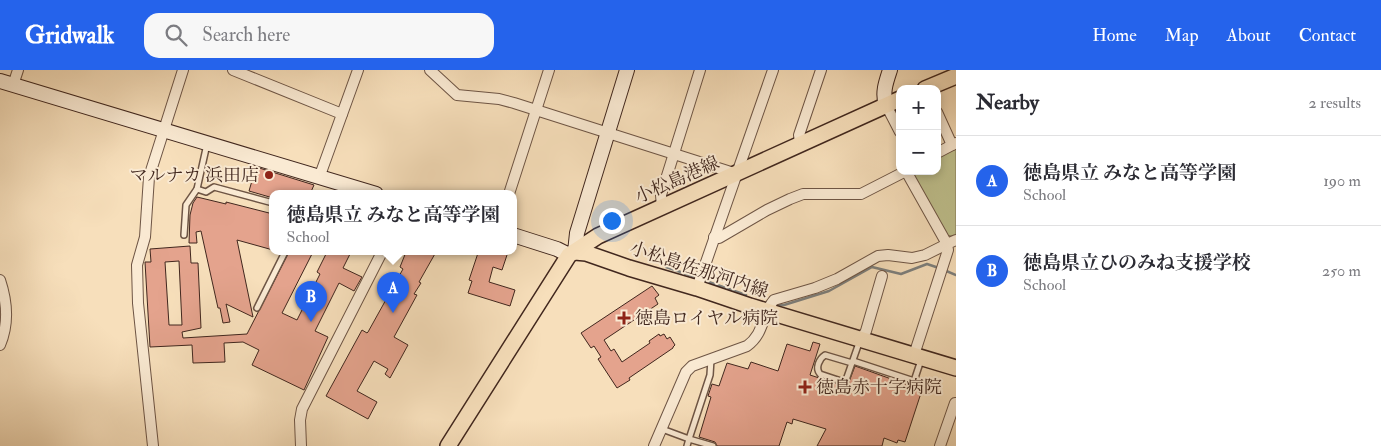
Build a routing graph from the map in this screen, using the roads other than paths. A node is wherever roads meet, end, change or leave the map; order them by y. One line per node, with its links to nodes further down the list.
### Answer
1 (18, 70): 13 (street)
2 (183, 70): 19 (street)
3 (234, 70): 17 (street)
4 (358, 70): 17 (street)
5 (430, 70): 16 (street)
6 (549, 70): 16 (street)
7 (627, 70): 21 (street)
8 (700, 70): 26 (street)
9 (773, 70): 27 (street)
10 (821, 70): 22 (street)
11 (890, 70): 15 (street)
12 (956, 76): 14 (main road)
13 (7, 83): 19 (street)
14 (935, 85)
15 (893, 102): 20 (street); 22 (main road, 小松島港線)
16 (537, 110): 21 (street); 33 (street)
17 (342, 114): 30 (street)
18 (941, 120): 24 (street)
19 (165, 130): 23 (street); 58 (street)
20 (900, 130)
21 (608, 132): 26 (street); 40 (street)
22 (800, 143): 27 (main road, 小松島港線)
23 (207, 144): 30 (street); 31 (lane)
24 (954, 144): 25 (street)
25 (941, 151)
26 (675, 153): 27 (street); 35 (street)
27 (737, 174): 35 (main road, 小松島港線); 38 (street)
28 (898, 175): 38 (street)
29 (909, 175): 39 (street)
30 (319, 178): 32 (street)
31 (197, 189): 34 (lane); 36 (lane)
32 (362, 190)
33 (510, 190)
34 (269, 202)
35 (662, 207): 40 (main road, 小松島港線)
36 (184, 235)
37 (517, 236): 40 (street)
38 (714, 237): 45 (street)
39 (951, 242): 47 (street); 50 (street)
40 (572, 253): 45 (main road, 小松島佐那河内線); 60 (main road, 小松島港線)
41 (284, 255): 46 (lane)
42 (380, 255): 59 (street)
43 (882, 276): 48 (street)
44 (0, 280): 49 (street)
45 (699, 282): 47 (main road, 小松島佐那河内線)
46 (257, 308)
47 (768, 312): 48 (main road, 小松島佐那河内線); 51 (street)
48 (860, 340): 50 (main road, 小松島佐那河内線); 52 (lane)
49 (0, 345)
50 (918, 356): 52 (lane); 53 (main road, 小松島佐那河内線)
51 (711, 359): 56 (street); 57 (lane)
52 (852, 362): 52 (lane)
53 (956, 368)
54 (955, 403): 55 (street)
55 (953, 418): 64 (street)
56 (661, 429): 57 (lane); 61 (street)
57 (689, 438): 62 (lane); 63 (lane)
58 (153, 446)
59 (301, 446)
60 (448, 446)
61 (654, 446)
62 (687, 446)
63 (714, 446)
64 (940, 446)

